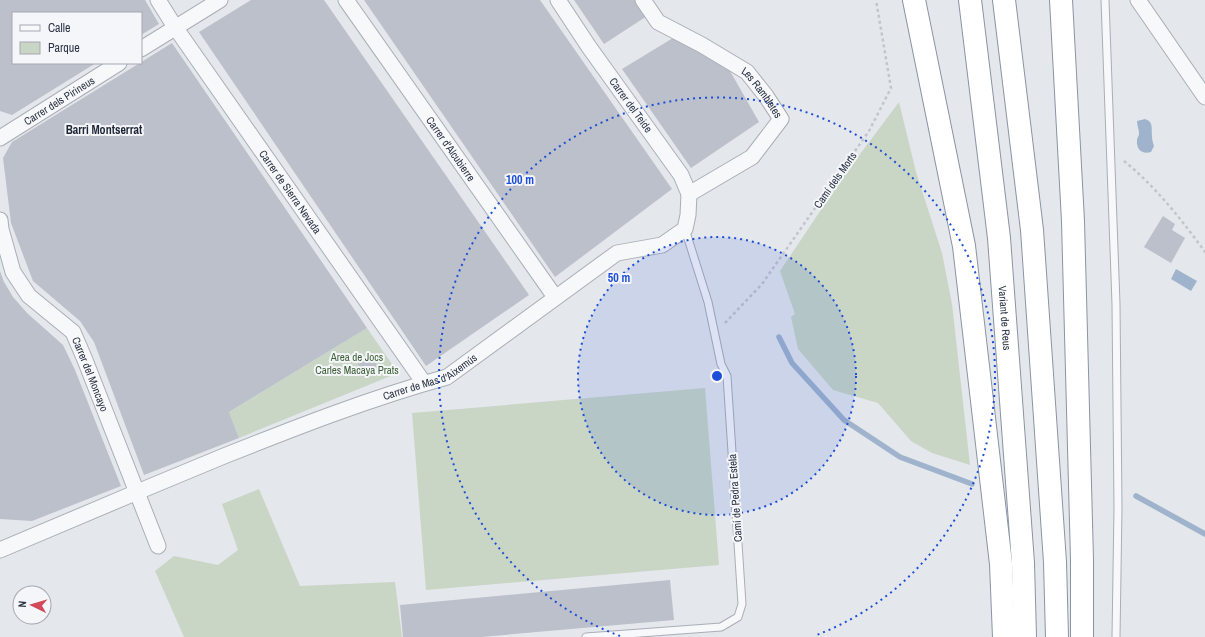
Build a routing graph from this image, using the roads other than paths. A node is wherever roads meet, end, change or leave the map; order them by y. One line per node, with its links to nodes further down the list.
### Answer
1 (158, 0): 12 (street, Carrer de Sierra Nevada)
2 (220, 0): 12 (street)
3 (346, 0): 20 (street, Carrer d'Alcubierre)
4 (558, 0): 17 (street, Carrer del Teide)
5 (643, 0): 17 (street, Les Rambletes)
6 (914, 0): 26 (highway)
7 (970, 0): 27 (highway, Variant de Reus)
8 (1004, 0): 28 (highway)
9 (1061, 0): 29 (highway)
10 (1105, 0): 30 (lane)
11 (1138, 0): 15 (street)
12 (175, 27): 13 (street); 21 (street, Carrer de Sierra Nevada)
13 (142, 48)
14 (117, 64): 16 (street, Carrer dels Pirineus)
15 (1205, 97)
16 (0, 138)
17 (689, 194): 19 (street, Carrer del Teide)
18 (0, 220): 22 (street, Carrer del Moncayo)
19 (687, 222): 20 (street, Carrer de Mas d'Aixemús); 25 (lane, Camí de Pedra Estela)
20 (555, 297): 21 (street, Carrer de Mas d'Aixemús)
21 (424, 383): 22 (street, Carrer de Mas d'Aixemús)
22 (137, 492): 23 (street, Carrer del Moncayo); 24 (street, Carrer de Mas d'Aixemús)
23 (158, 546)
24 (0, 550)
25 (586, 637)
26 (1004, 637)
27 (1025, 637)
28 (1057, 637)
29 (1082, 637)
30 (1116, 637)

